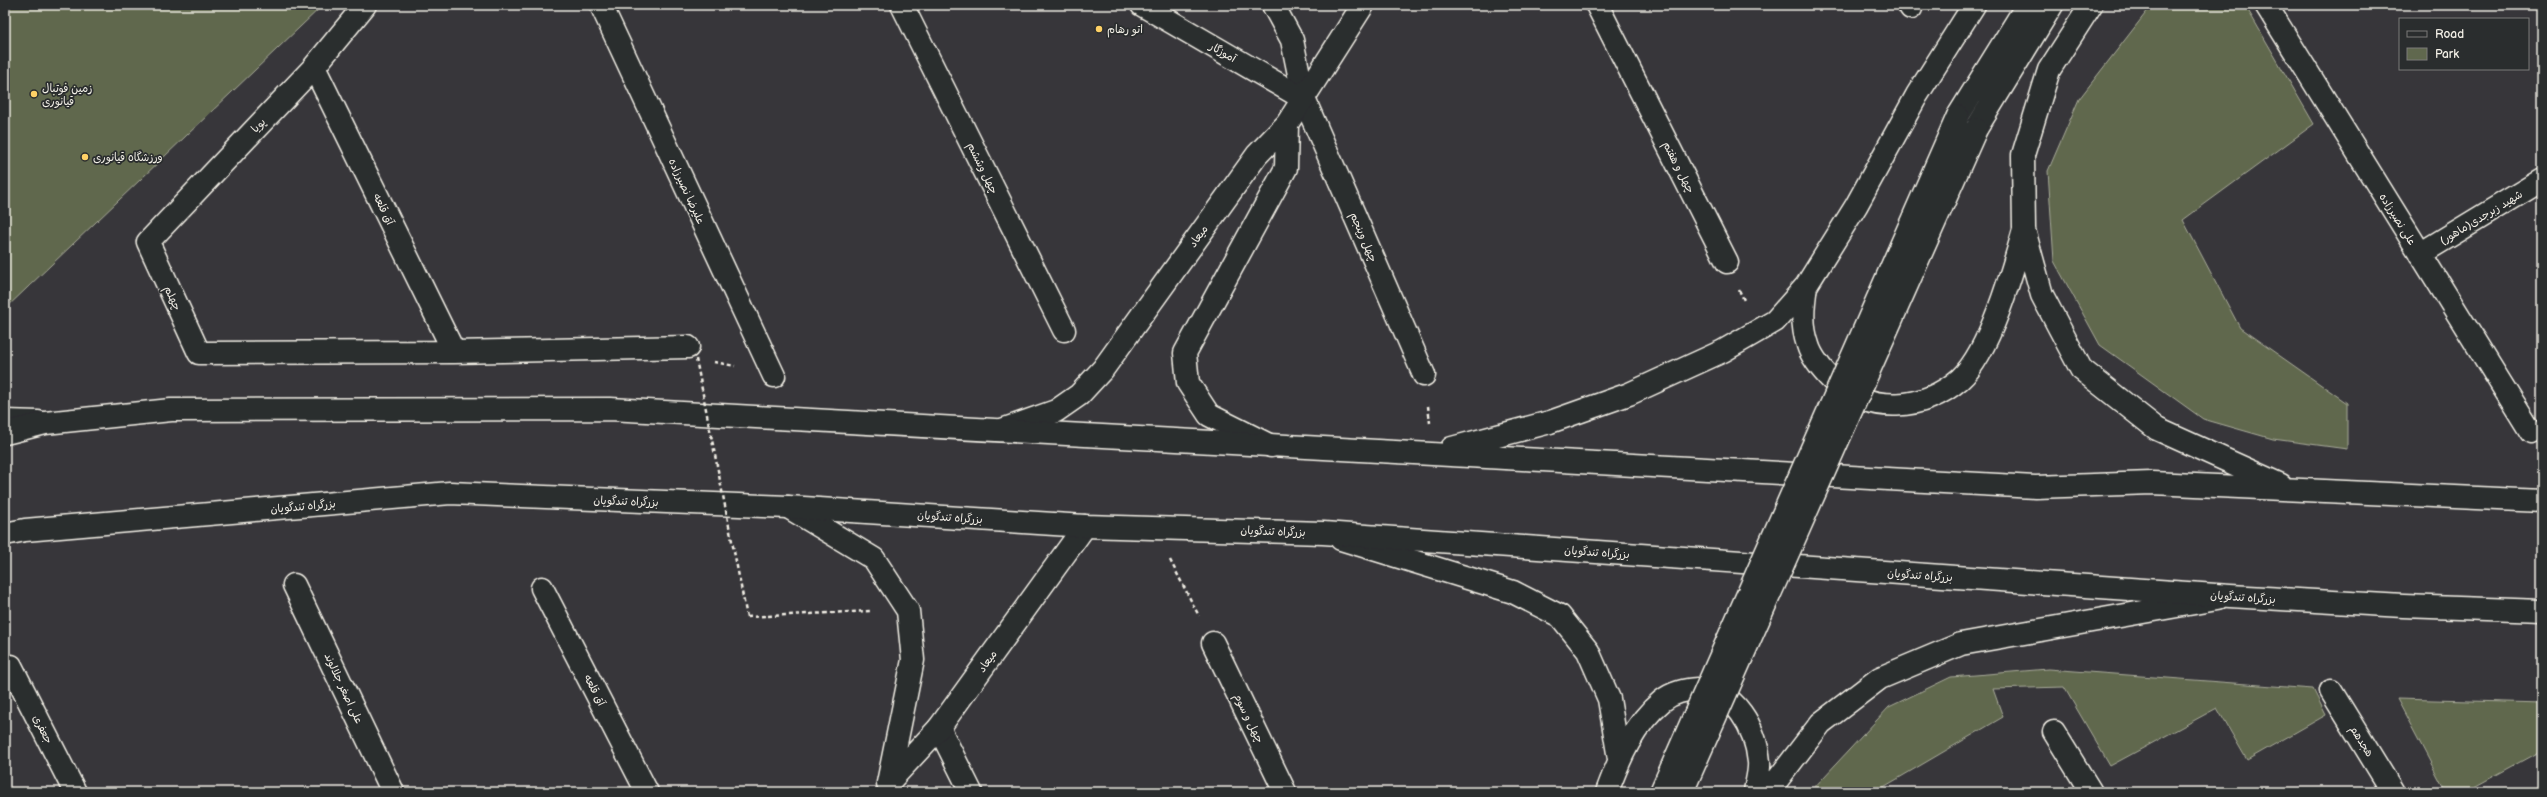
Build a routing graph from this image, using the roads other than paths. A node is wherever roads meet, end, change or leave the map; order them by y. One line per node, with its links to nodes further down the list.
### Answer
1 (365, 5): 13 (main road, پویا)
2 (601, 5): 26 (main road, علیرضا نصیرزاده)
3 (902, 5): 22 (main road, چهل وششم)
4 (1142, 5): 14 (main road, آموزگار)
5 (1274, 5): 14 (main road, چهل وپنجم)
6 (1363, 5): 14 (main road, میعاد)
7 (1597, 5): 20 (main road, چهل و هفتم)
8 (1974, 5): 21 (main road)
9 (2027, 5): 57 (main road, bridge)
10 (2052, 5): 58 (main road, bridge)
11 (2091, 5): 17 (main road)
12 (2266, 5): 19 (main road, علی نصیرزاده)
13 (314, 66): 18 (main road, پویا); 23 (main road, آق قلعه)
14 (1304, 99): 15 (main road, میعاد); 25 (main road, چهل وپنجم)
15 (1287, 124): 29 (main road, میعاد); 32 (main road)
16 (2542, 180): 19 (main road, شهید زبرجدی(ماهور))
17 (2024, 230): 21 (main road); 34 (main road)
18 (148, 242): 23 (main road, چهلم)
19 (2420, 254): 30 (main road, علی نصیرزاده)
20 (1727, 262)
21 (1806, 286): 33 (main road)
22 (1064, 330)
23 (454, 352): 24 (main road)
24 (695, 355)
25 (1424, 375)
26 (774, 376)
27 (5, 421): 28 (main road)
28 (45, 422): 29 (main road); 31 (main road)
29 (1002, 430): 32 (main road)
30 (2531, 432)
31 (5, 433)
32 (1272, 446): 33 (main road)
33 (1434, 453): 34 (main road)
34 (2291, 489): 35 (main road)
35 (2542, 501)
36 (788, 507): 37 (main road, بزرگراه تندگویان); 39 (main road, بزرگراه تندگویان); 50 (main road)
37 (1085, 526): 38 (main road, بزرگراه تندگویان); 47 (main road, میعاد)
38 (1323, 533): 42 (main road, بزرگراه تندگویان); 49 (main road)
39 (5, 534)
40 (294, 585): 52 (main road, علی اصغر جلالوند)
41 (542, 588): 53 (main road, آق قلعه)
42 (2230, 596): 43 (main road, بزرگراه تندگویان); 60 (main road)
43 (2542, 611)
44 (1213, 644): 55 (main road, چهل و سوم)
45 (11, 666): 51 (main road, جعفری)
46 (2331, 691): 62 (main road, هجدهم)
47 (939, 728): 50 (main road, میعاد); 54 (main road)
48 (2054, 732): 61 (main road)
49 (1620, 759): 56 (main road); 59 (main road)
50 (885, 787)
51 (75, 792)
52 (393, 792)
53 (647, 792)
54 (971, 792)
55 (1285, 792)
56 (1607, 792)
57 (1661, 792)
58 (1682, 792)
59 (1755, 792)
60 (1768, 792)
61 (2091, 792)
62 (2393, 792)

